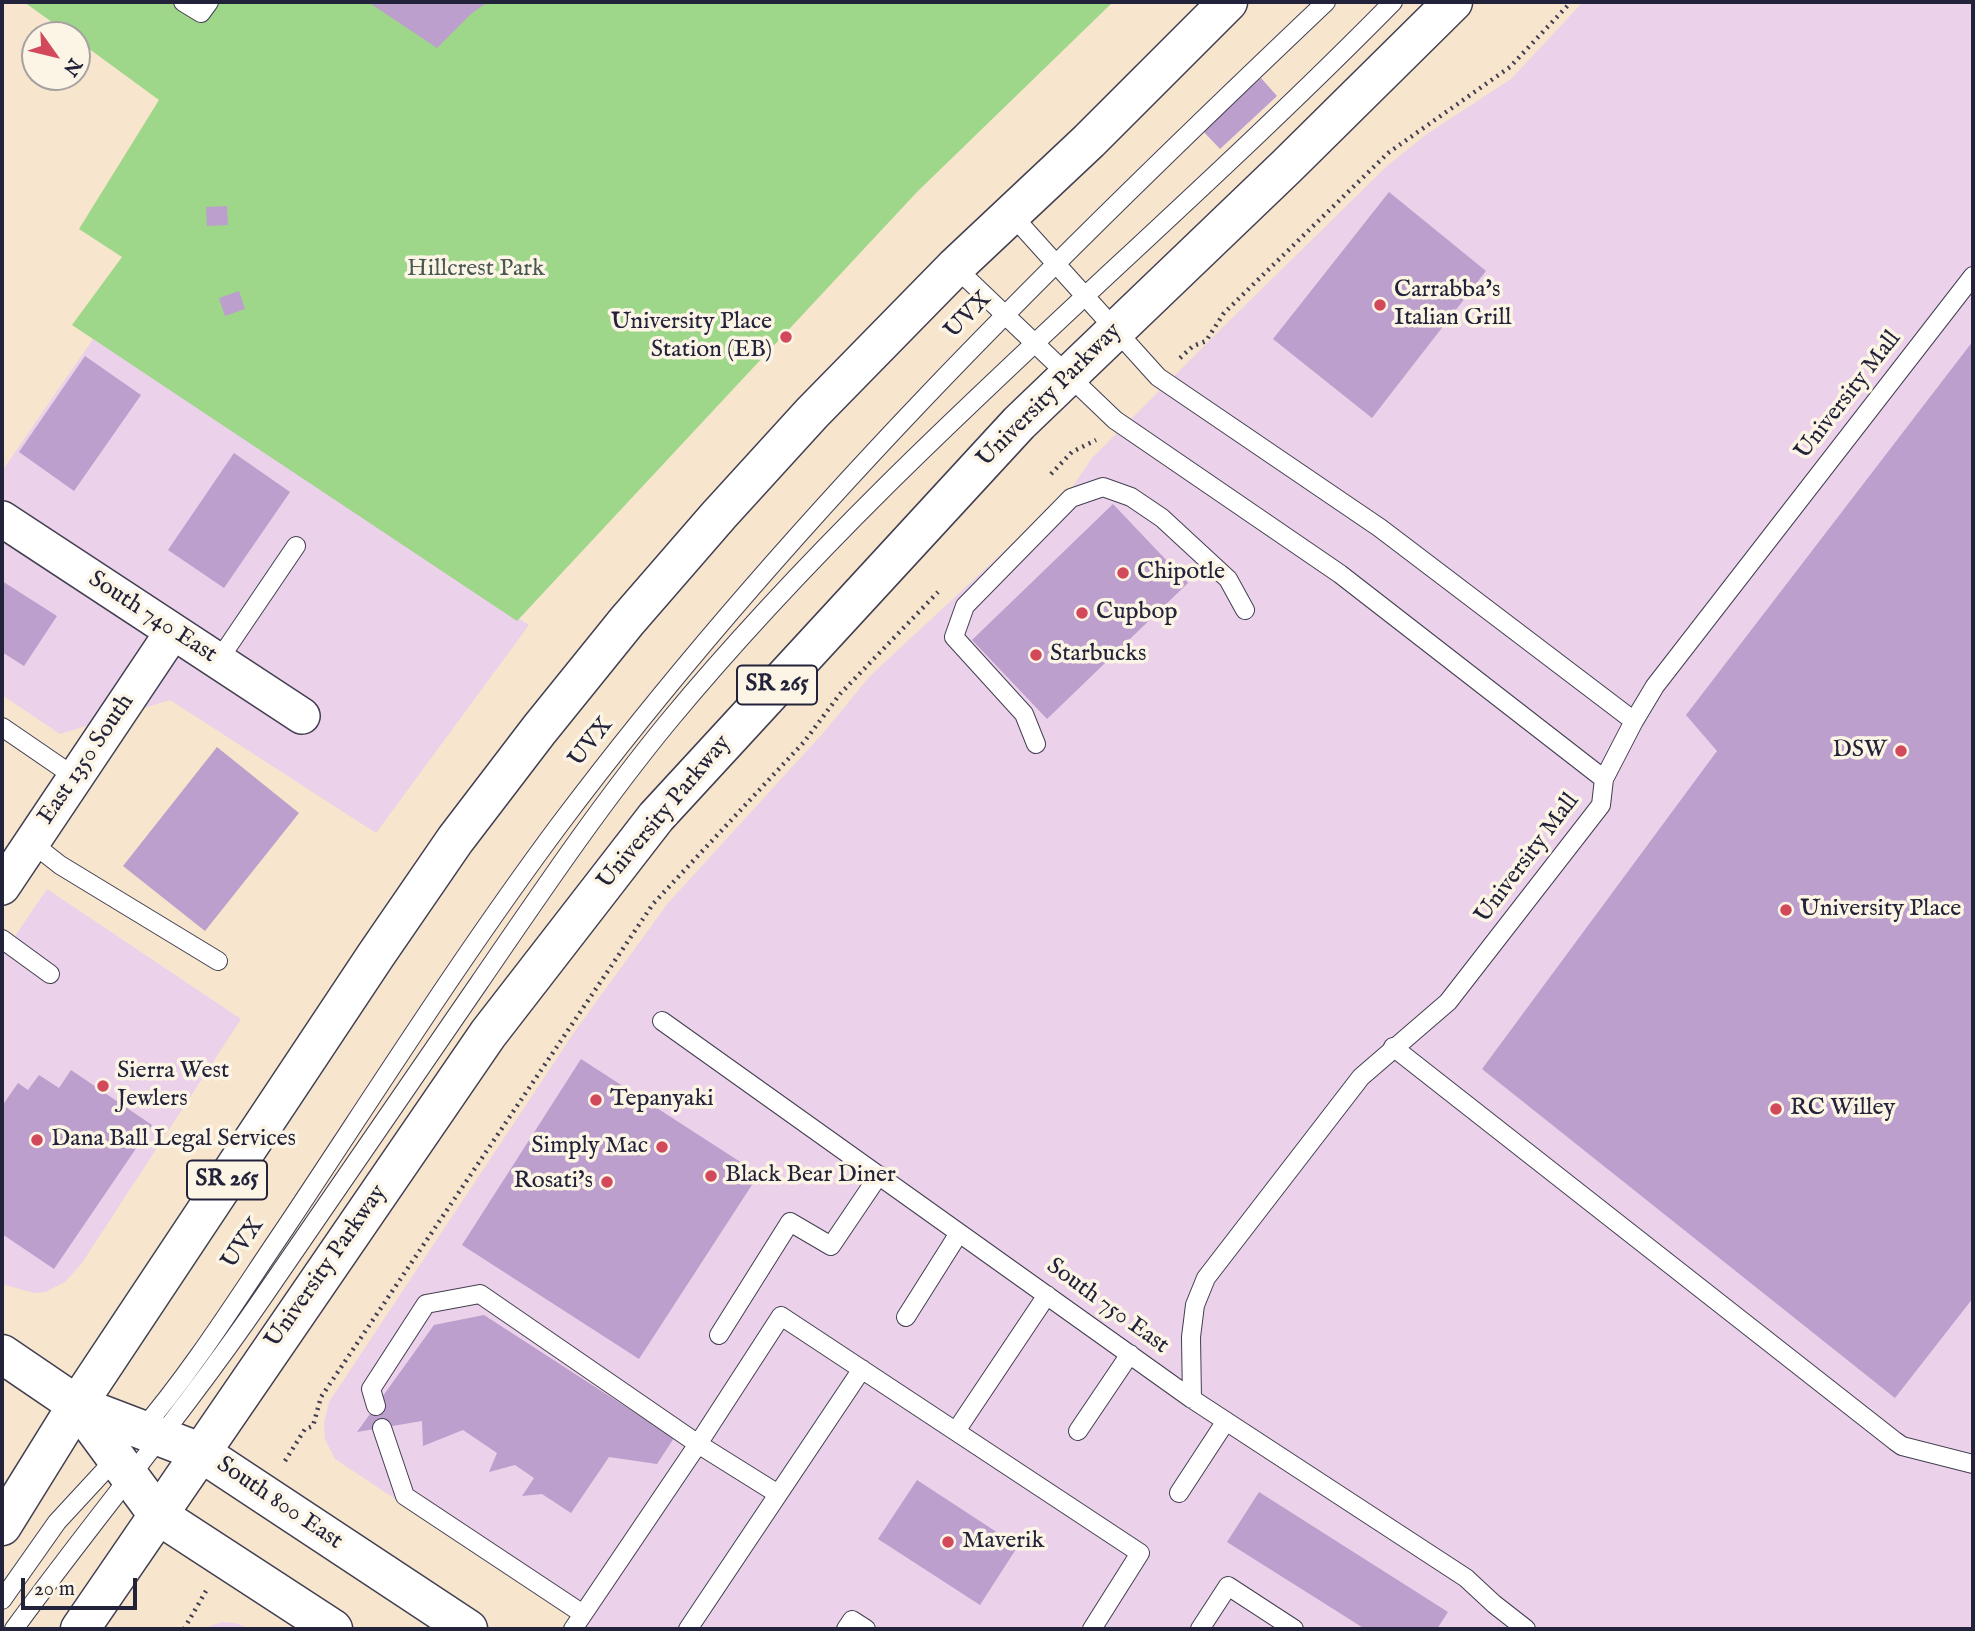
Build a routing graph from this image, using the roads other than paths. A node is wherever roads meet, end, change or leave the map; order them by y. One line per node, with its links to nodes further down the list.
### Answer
1 (183, 2): 2 (lane)
2 (209, 2)
3 (1228, 2): 7 (main road, SR 265)
4 (1326, 2): 8 (lane, UVX)
5 (1393, 2): 11 (lane)
6 (1453, 2): 13 (main road, University Parkway / SR 265)
7 (1011, 214): 8 (lane); 9 (main road, SR 265)
8 (1056, 264): 11 (lane); 12 (lane, UVX)
9 (955, 267): 12 (lane); 43 (main road, SR 265)
10 (1973, 276): 22 (lane, University Mall)
11 (1084, 295): 13 (lane); 14 (lane)
12 (1004, 314): 14 (lane); 49 (lane, UVX)
13 (1116, 330): 15 (main road, University Parkway / SR 265); 22 (lane)
14 (1034, 343): 15 (lane); 49 (lane)
15 (1068, 375): 26 (lane); 51 (main road, University Parkway / SR 265)
16 (2, 519): 19 (street, South 740 East)
17 (296, 546): 20 (lane)
18 (1245, 610): 24 (lane)
19 (172, 633): 20 (street, South 740 East); 25 (street, East 1350 South)
20 (218, 661): 21 (street, South 740 East)
21 (302, 716)
22 (1634, 721): 26 (lane, University Mall)
23 (2, 727): 25 (lane)
24 (1036, 744)
25 (75, 777): 27 (street, East 1350 South)
26 (1604, 779): 33 (lane, University Mall)
27 (32, 843): 28 (street, East 1350 South); 30 (lane)
28 (2, 887)
29 (2, 939): 31 (lane)
30 (218, 961)
31 (50, 974)
32 (662, 1021): 34 (lane, South 750 East)
33 (1393, 1047): 42 (lane, University Mall); 52 (lane)
34 (879, 1175): 35 (lane, South 750 East); 38 (lane)
35 (959, 1233): 36 (lane, South 750 East); 37 (lane)
36 (1047, 1295): 40 (lane, South 750 East); 47 (lane)
37 (906, 1317)
38 (719, 1335)
39 (2, 1354): 43 (main road, South 800 East)
40 (1130, 1354): 42 (lane, South 750 East); 48 (lane)
41 (862, 1369): 47 (lane); 50 (lane); 55 (lane)
42 (1192, 1399): 45 (lane, South 750 East)
43 (77, 1405): 49 (main road, South 800 East); 53 (main road, South 800 East); 57 (main road, SR 265)
44 (376, 1406): 50 (lane)
45 (1226, 1421): 54 (lane); 70 (lane, South 750 East)
46 (382, 1428): 59 (lane)
47 (956, 1431): 67 (lane)
48 (1078, 1432)
49 (151, 1433): 51 (main road, South 800 East); 53 (lane, UVX)
50 (698, 1444): 55 (lane); 59 (lane)
51 (200, 1452): 56 (main road, University Parkway / SR 265); 63 (main road, South 800 East)
52 (1973, 1464)
53 (123, 1467): 56 (main road, South 800 East); 58 (lane, UVX); 60 (lane)
54 (1179, 1493)
55 (778, 1494): 64 (lane)
56 (158, 1514): 61 (main road, University Parkway / SR 265); 62 (main road, South 800 East)
57 (2, 1526)
58 (2, 1600)
59 (578, 1622)
60 (14, 1629)
61 (80, 1629)
62 (333, 1629)
63 (468, 1629)
64 (688, 1629)
65 (846, 1629): 66 (lane)
66 (866, 1629)
67 (1093, 1629)
68 (1200, 1629): 69 (lane)
69 (1294, 1629)
70 (1526, 1629)

